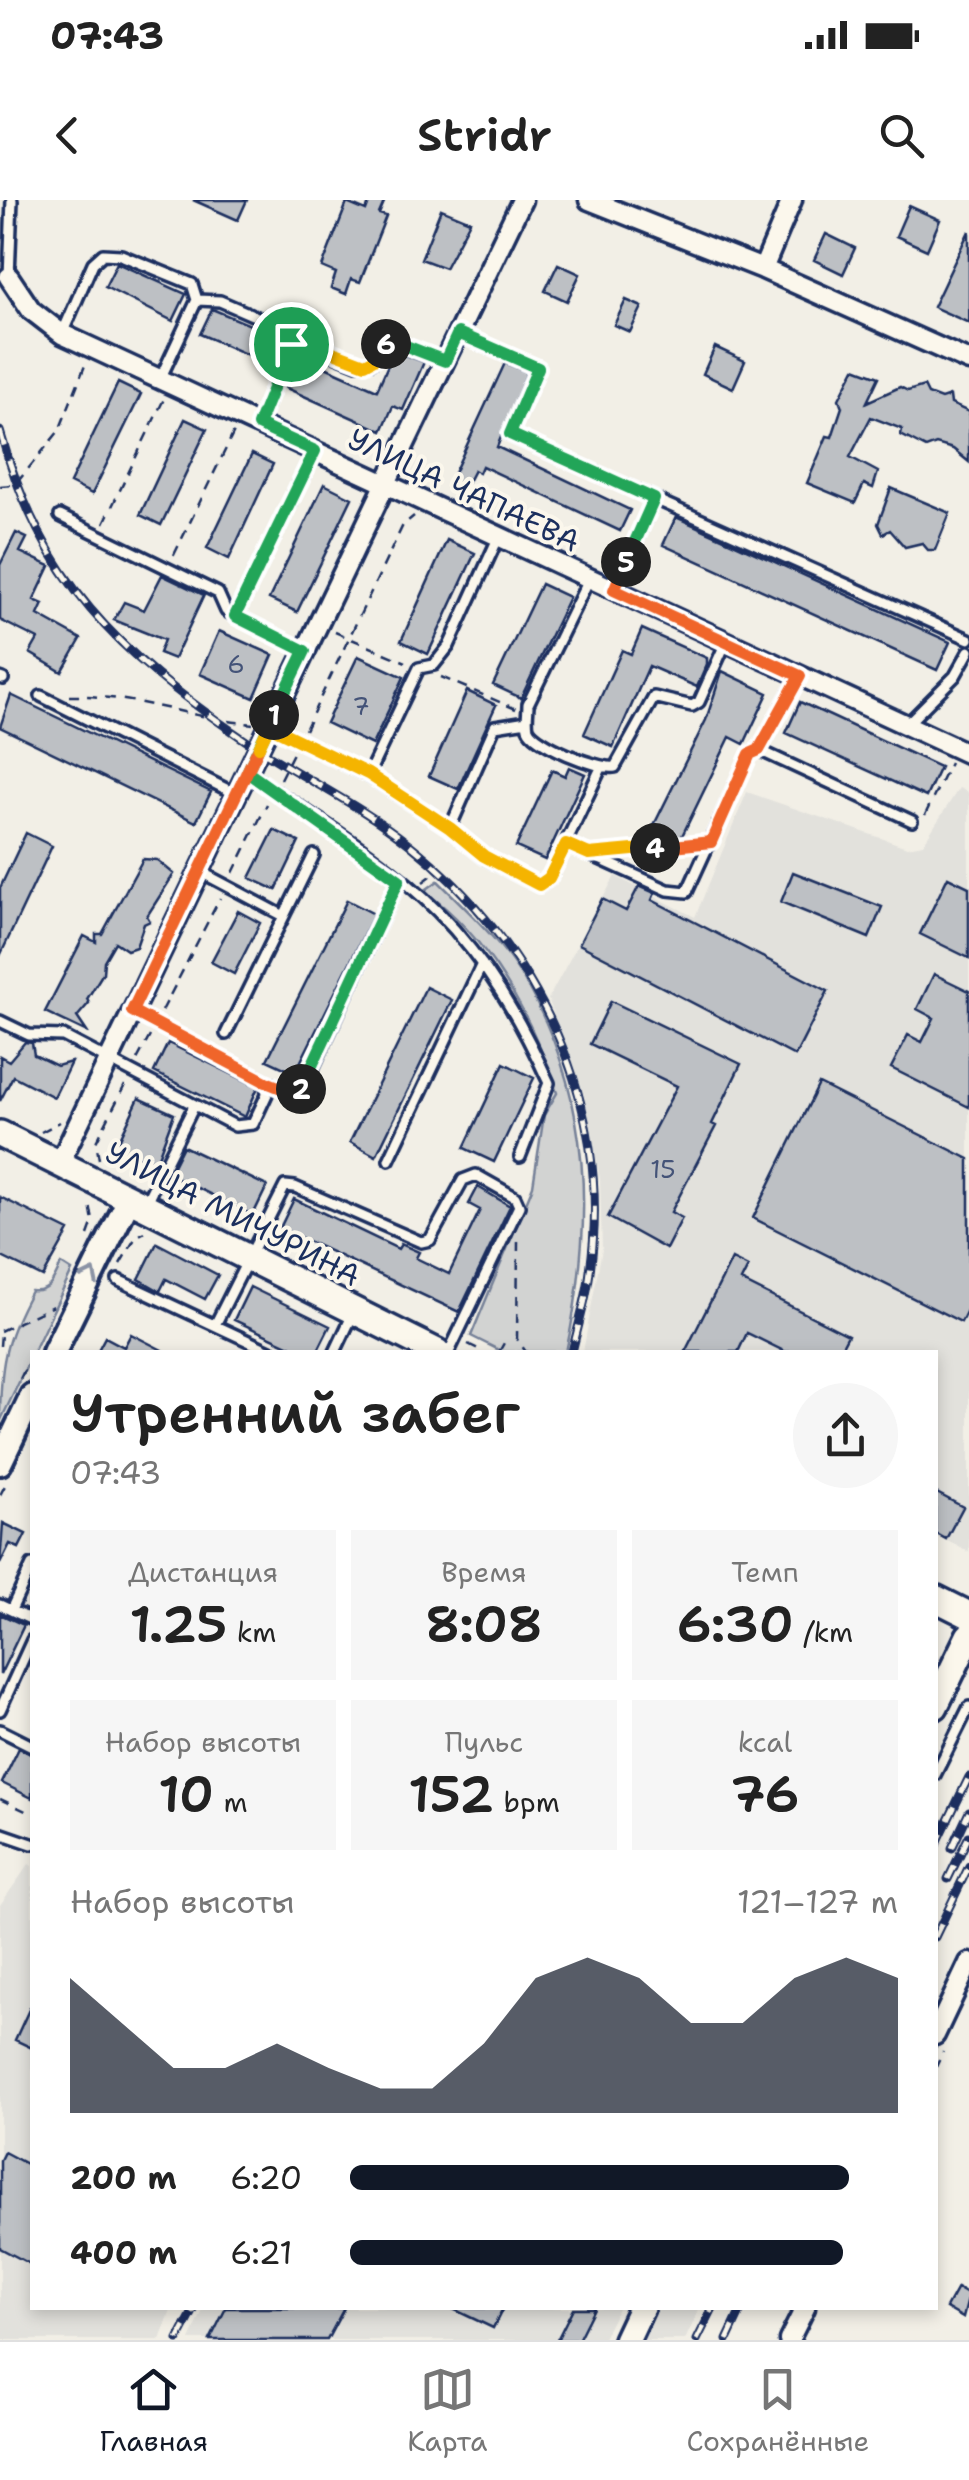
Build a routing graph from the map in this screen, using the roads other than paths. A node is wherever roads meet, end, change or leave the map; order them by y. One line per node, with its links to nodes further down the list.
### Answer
1 (12, 200): 6 (lane)
2 (522, 200): 8 (street)
3 (589, 200): 5 (street)
4 (792, 200): 5 (street)
5 (763, 269): 12 (street)
6 (9, 277): 9 (street, УЛИЦА ЧАПАЕВА)
7 (196, 300): 9 (lane); 10 (lane); 13 (lane)
8 (458, 333): 11 (street); 17 (lane)
9 (62, 334): 13 (street, УЛИЦА ЧАПАЕВА)
10 (291, 344): 11 (lane); 14 (lane)
11 (445, 361): 16 (street)
12 (969, 361)
13 (166, 382): 14 (street, УЛИЦА ЧАПАЕВА)
14 (250, 421): 15 (street, УЛИЦА ЧАПАЕВА)
15 (315, 451): 16 (street, УЛИЦА ЧАПАЕВА); 22 (lane)
16 (386, 484): 19 (street, УЛИЦА ЧАПАЕВА); 25 (street)
17 (654, 499): 21 (lane); 23 (lane)
18 (60, 516): 22 (lane)
19 (498, 536): 20 (street, УЛИЦА ЧАПАЕВА); 36 (lane)
20 (589, 578): 21 (street, УЛИЦА ЧАПАЕВА); 29 (lane)
21 (614, 590): 24 (street, УЛИЦА ЧАПАЕВА)
22 (235, 616): 25 (lane)
23 (969, 640)
24 (726, 642): 27 (street, УЛИЦА ЧАПАЕВА); 34 (lane)
25 (305, 651): 31 (street)
26 (969, 651): 30 (lane)
27 (800, 676): 30 (street, УЛИЦА ЧАПАЕВА); 32 (lane)
28 (40, 696): 37 (lane)
29 (527, 721): 34 (lane); 39 (lane)
30 (906, 725): 33 (street, УЛИЦА ЧАПАЕВА)
31 (269, 726): 35 (street); 36 (lane)
32 (759, 750): 38 (lane); 40 (lane)
33 (963, 752)
34 (601, 768): 40 (lane)
35 (247, 772): 37 (street); 43 (lane)
36 (368, 774): 39 (lane)
37 (236, 794): 42 (street)
38 (912, 820)
39 (450, 828): 40 (lane)
40 (566, 844)
41 (314, 854): 44 (lane)
42 (199, 871): 44 (lane); 46 (street)
43 (399, 880): 45 (lane); 50 (lane)
44 (284, 916): 48 (lane)
45 (482, 964): 53 (lane); 54 (lane)
46 (132, 1011): 49 (street); 50 (lane)
47 (0, 1021): 49 (lane)
48 (226, 1034)
49 (107, 1063): 51 (lane); 55 (street)
50 (266, 1082): 51 (lane)
51 (194, 1106): 56 (lane)
52 (0, 1134): 55 (main road, УЛИЦА МИЧУРИНА)
53 (520, 1157)
54 (389, 1160)
55 (70, 1168): 56 (main road, УЛИЦА МИЧУРИНА)
56 (137, 1202): 57 (main road, УЛИЦА МИЧУРИНА); 61 (street, one-way to 56)
57 (247, 1259): 59 (main road, УЛИЦА МИЧУРИНА); 60 (lane); 65 (lane)
58 (118, 1280): 60 (lane)
59 (354, 1312): 63 (lane); 64 (main road, УЛИЦА МИЧУРИНА)
60 (215, 1325): 62 (lane)
61 (55, 1350)
62 (268, 1350)
63 (336, 1350)
64 (433, 1350)
65 (450, 1350)
66 (30, 1400): 67 (street)
67 (0, 1462)
68 (30, 1570): 71 (lane)
69 (938, 1600): 72 (main road)
70 (0, 1605): 71 (lane)
71 (11, 1610): 73 (lane)
72 (969, 1615)
73 (30, 1619)
74 (30, 1644): 78 (lane)
75 (968, 1646): 76 (main road)
76 (938, 1701)
77 (969, 1707): 81 (lane)
78 (0, 1710)
79 (0, 1730): 80 (lane)
80 (30, 1745)
81 (938, 1769)
82 (0, 1833): 83 (lane)
83 (30, 1843)
84 (969, 1963): 85 (street)
85 (938, 2028)
86 (641, 2310): 88 (main road)
87 (804, 2310): 89 (street)
88 (626, 2340)
89 (789, 2340)

